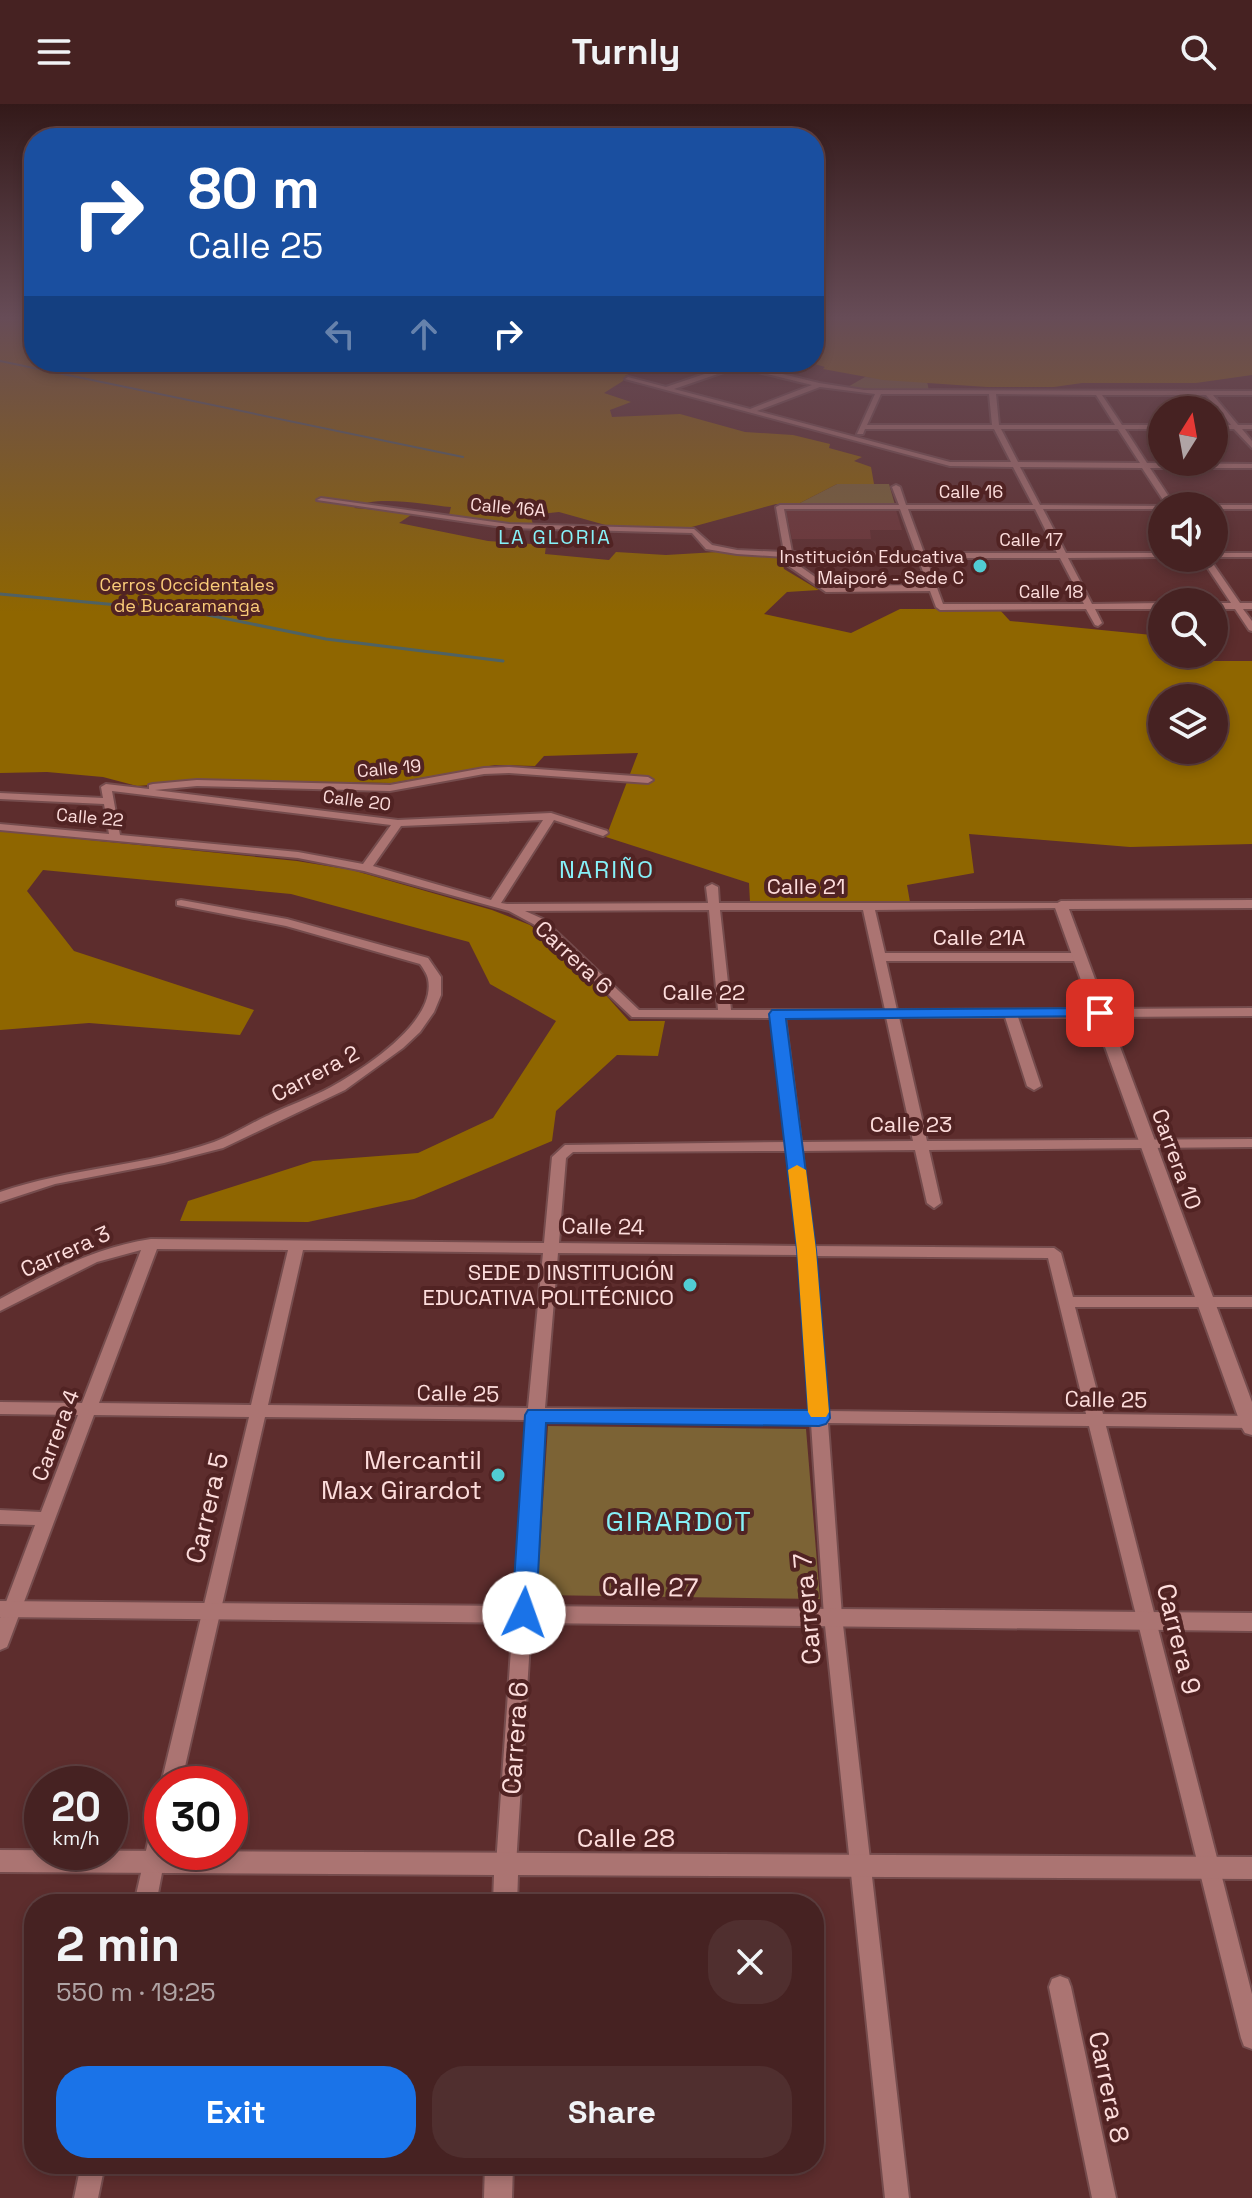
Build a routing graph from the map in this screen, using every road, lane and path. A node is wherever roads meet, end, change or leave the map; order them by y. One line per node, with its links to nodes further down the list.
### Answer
1 (776, 418): 13 (street)
2 (867, 418): 6 (street)
3 (995, 418): 7 (street)
4 (1114, 418): 8 (street)
5 (1228, 418): 11 (street)
6 (863, 427): 7 (street); 13 (street)
7 (996, 427): 8 (street); 15 (street)
8 (1120, 427): 9 (street); 16 (street)
9 (1148, 427)
10 (1228, 427): 11 (street)
11 (1236, 427): 12 (street); 14 (street)
12 (1252, 427)
13 (857, 440): 15 (street)
14 (1252, 446)
15 (1016, 466): 16 (street); 22 (street)
16 (1145, 466): 17 (street); 19 (street)
17 (1252, 466)
18 (896, 487): 21 (street)
19 (1162, 492)
20 (321, 500): 26 (street, Calle 16A)
21 (903, 507): 22 (street, Calle 16); 27 (street, Calle 16); 28 (street)
22 (1037, 507): 23 (street, Calle 16); 29 (street)
23 (1148, 507)
24 (1228, 507): 25 (street)
25 (1252, 507)
26 (709, 547): 27 (street, Calle 17)
27 (788, 555): 28 (street, Calle 17); 34 (street)
28 (920, 555): 29 (street, Calle 17); 34 (street)
29 (1062, 555): 30 (street, Calle 17); 35 (street)
30 (1148, 555)
31 (1228, 555): 32 (street)
32 (1252, 555)
33 (1214, 572): 38 (street)
34 (932, 588): 35 (street, Calle 18)
35 (1089, 606): 36 (street, Calle 18); 40 (street)
36 (1148, 606)
37 (1228, 606): 38 (street)
38 (1236, 606): 39 (street); 41 (street)
39 (1252, 606)
40 (1098, 623)
41 (1252, 628)
42 (648, 780): 43 (street, Calle 19)
43 (133, 791): 45 (street, Calle 20); 47 (street, Calle 20)
44 (0, 796): 45 (street)
45 (109, 801): 50 (street)
46 (551, 816): 47 (street, Calle 20); 49 (street, Calle 20); 56 (street)
47 (398, 823): 51 (street)
48 (0, 827): 50 (street, Calle 22)
49 (603, 833)
50 (115, 837): 51 (street, Calle 22)
51 (366, 868): 56 (street, Calle 21)
52 (712, 887): 58 (street)
53 (181, 903): 74 (street, Carrera 2)
54 (1252, 904): 55 (street, Calle 21)
55 (1061, 905): 57 (street, Calle 21); 60 (street, Carrera 10)
56 (500, 906): 58 (street, Calle 21); 65 (street, Carrera 6)
57 (868, 906): 58 (street, Calle 21); 59 (street)
58 (714, 907): 66 (street)
59 (879, 957): 60 (street, Calle 21A); 62 (street)
60 (1080, 957): 64 (street, Carrera 10)
61 (1252, 1012): 64 (street, Calle 22)
62 (892, 1013): 63 (street, Calle 22); 67 (street, Calle 22); 72 (street)
63 (1010, 1013): 64 (street, Calle 22); 68 (street)
64 (1100, 1013): 70 (street, Carrera 10)
65 (636, 1014): 66 (street, Calle 22)
66 (725, 1014): 67 (street, Calle 22)
67 (778, 1014): 71 (street, Carrera 7)
68 (1034, 1086)
69 (1252, 1143): 70 (street, Calle 23)
70 (1148, 1144): 72 (street, Calle 23); 82 (street, Carrera 10)
71 (794, 1146): 72 (street, Calle 23); 73 (street, Calle 23); 79 (street, Carrera 7)
72 (922, 1146): 75 (street)
73 (570, 1148): 78 (street, Carrera 6)
74 (0, 1197)
75 (934, 1203)
76 (151, 1244): 77 (street, Calle 24); 84 (street, Carrera 3); 86 (street, Carrera 4)
77 (297, 1245): 78 (street, Calle 24); 87 (street, Carrera 5)
78 (551, 1248): 79 (street, Calle 24); 88 (street, Carrera 6)
79 (807, 1250): 80 (street, Calle 24); 89 (street, Carrera 7)
80 (1054, 1253): 81 (street, Carrera 9)
81 (1066, 1302): 82 (street); 90 (street, Carrera 9)
82 (1206, 1302): 83 (street); 91 (street, Carrera 10)
83 (1252, 1302)
84 (0, 1306)
85 (0, 1408): 86 (street, Calle 25)
86 (87, 1411): 87 (street, Calle 25); 93 (street, Carrera 4)
87 (258, 1413): 88 (street, Calle 25); 95 (street, Carrera 5)
88 (536, 1415): 89 (street, Calle 25); 96 (street, Carrera 6)
89 (819, 1418): 90 (street, Calle 25); 97 (street, Carrera 7)
90 (1096, 1421): 91 (street, Calle 25); 98 (street, Carrera 9)
91 (1251, 1424)
92 (0, 1517): 93 (street)
93 (47, 1519): 94 (street, Carrera 4)
94 (6, 1608): 95 (street, Calle 27); 100 (street, Carrera 4)
95 (212, 1610): 96 (street, Calle 27); 101 (street, Carrera 5)
96 (524, 1613): 97 (street, Calle 27); 105 (street, Carrera 6)
97 (833, 1616): 98 (street, Calle 27); 106 (street, Carrera 7)
98 (1145, 1620): 99 (street, Calle 27); 107 (street, Carrera 9)
99 (1252, 1622)
100 (0, 1642)
101 (175, 1766)
102 (0, 1861): 103 (street, Calle 28)
103 (144, 1864)
104 (248, 1864): 105 (street, Calle 28)
105 (506, 1865): 106 (street, Calle 28); 111 (street, Carrera 6)
106 (860, 1866): 107 (street, Calle 28); 118 (street, Carrera 7)
107 (1207, 1868): 108 (street, Calle 28); 113 (street, Carrera 9)
108 (1252, 1868)
109 (152, 1870): 110 (street)
110 (147, 1894)
111 (505, 1894)
112 (1060, 1987): 119 (street, Carrera 8)
113 (1252, 2038)
114 (91, 2174): 116 (street)
115 (499, 2174): 117 (street)
116 (86, 2198)
117 (498, 2198)
118 (897, 2198)
119 (1104, 2198)

